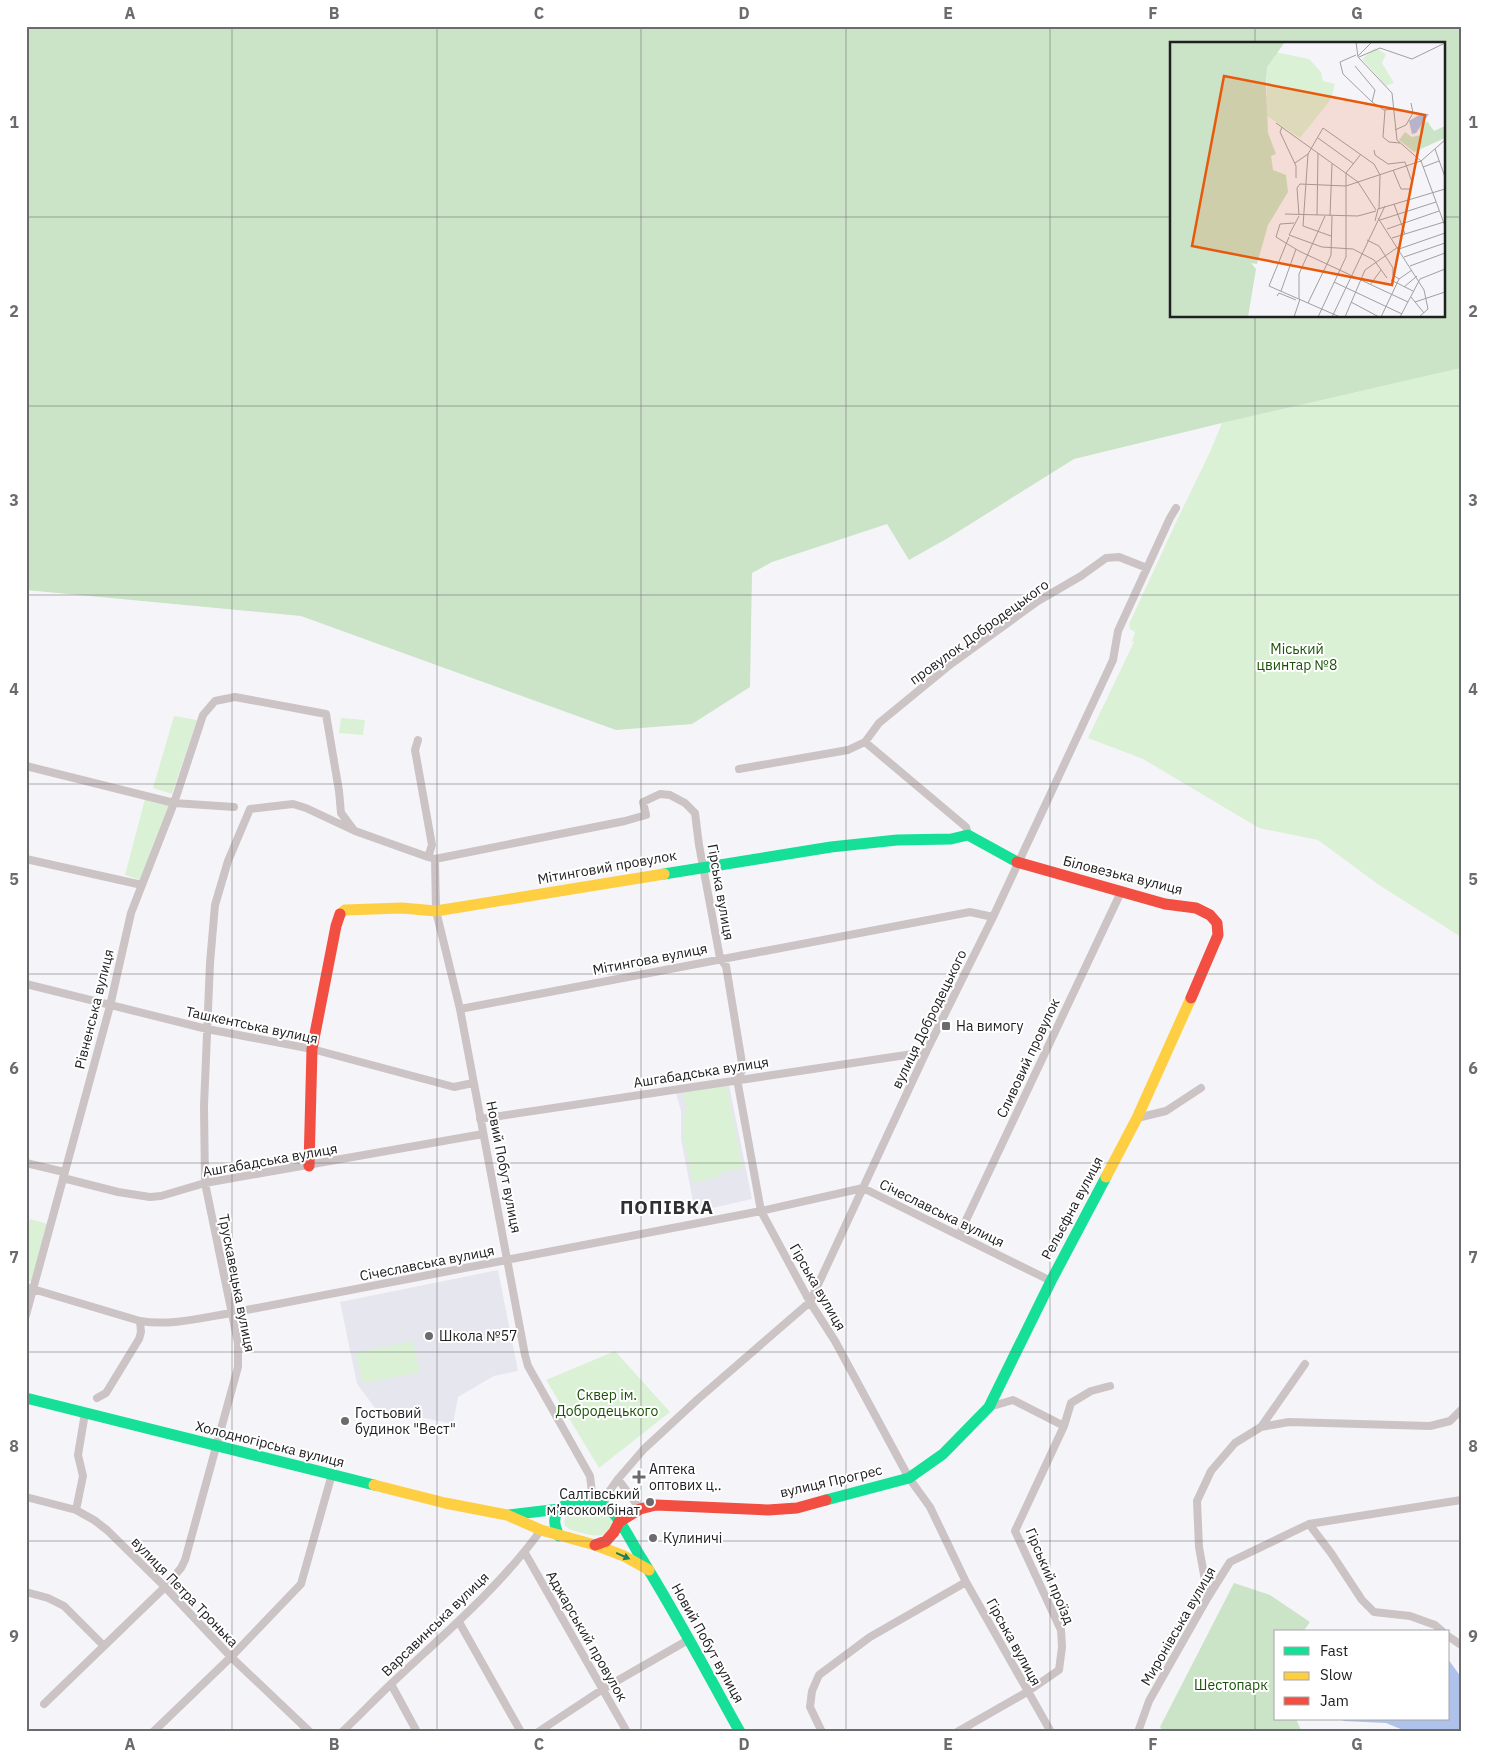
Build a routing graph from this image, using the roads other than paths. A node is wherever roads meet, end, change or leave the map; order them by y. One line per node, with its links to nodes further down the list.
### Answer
1 (1176, 508): 2 (street, вулиця Добродецького)
2 (1147, 568): 4 (street, провулок Добродецького); 13 (street, вулиця Добродецького)
3 (418, 740): 11 (street, Новий Побут вулиця)
4 (865, 742): 6 (street); 10 (street)
5 (26, 766): 7 (street)
6 (739, 769)
7 (174, 803): 8 (street); 9 (street, Рівненська вулиця); 15 (street, Рівненська вулиця)
8 (234, 807)
9 (355, 831): 11 (street); 24 (street, Трускавецька вулиця)
10 (968, 835): 13 (street, Біловезька вулиця); 14 (street, Мітинговий провулок)
11 (432, 858): 14 (street, Гірська вулиця); 17 (street, Новий Побут вулиця)
12 (26, 859): 15 (street)
13 (1018, 863): 16 (street, Біловезька вулиця); 18 (street, вулиця Добродецького)
14 (704, 866): 17 (street, Мітинговий провулок); 20 (street, Гірська вулиця)
15 (142, 884): 22 (street, Рівненська вулиця)
16 (1121, 892): 19 (street, Біловезька вулиця); 39 (street, Сливовий провулок)
17 (436, 911): 23 (street, Новий Побут вулиця); 25 (street, Мітинговий провулок)
18 (993, 917): 20 (street, Мітингова вулиця); 26 (street, вулиця Добродецького)
19 (1217, 923): 31 (street, Рельєфна вулиця)
20 (720, 958): 23 (street, Мітингова вулиця); 27 (street, Гірська вулиця)
21 (26, 984): 22 (street, Ташкентська вулиця)
22 (110, 1006): 24 (street, Ташкентська вулиця); 35 (street, Рівненська вулиця)
23 (460, 1008): 28 (street, Новий Побут вулиця)
24 (207, 1030): 25 (street, Ташкентська вулиця); 36 (street, Трускавецька вулиця)
25 (312, 1050): 28 (street, Ташкентська вулиця); 34 (street)
26 (926, 1052): 27 (street, Ашгабадська вулиця); 37 (street, вулиця Добродецького)
27 (737, 1079): 30 (street, Ашгабадська вулиця); 38 (street, Гірська вулиця)
28 (473, 1083): 30 (street, Новий Побут вулиця)
29 (1201, 1088): 31 (street)
30 (480, 1118): 32 (street, Новий Побут вулиця)
31 (1137, 1118): 41 (street, Рельєфна вулиця)
32 (483, 1134): 34 (street, Ашгабадська вулиця); 40 (street, Новий Побут вулиця)
33 (26, 1163): 35 (street, Ашгабадська вулиця)
34 (309, 1166): 36 (street, Ашгабадська вулиця)
35 (64, 1175): 36 (street, Ашгабадська вулиця); 42 (street, Рівненська вулиця)
36 (205, 1183): 44 (street, Трускавецька вулиця)
37 (863, 1188): 38 (street, Січеславська вулиця); 39 (street, Січеславська вулиця); 43 (street, вулиця Добродецького)
38 (761, 1211): 40 (street, Січеславська вулиця); 43 (street, Гірська вулиця)
39 (959, 1235): 41 (street, Січеславська вулиця)
40 (506, 1260): 44 (street, Січеславська вулиця); 62 (street, Новий Побут вулиця)
41 (1050, 1281): 51 (street, Рельєфна вулиця)
42 (30, 1288): 45 (street, Рівненська вулиця); 46 (street, Січеславська вулиця)
43 (810, 1302): 58 (street, Гірська вулиця); 59 (street, вулиця Добродецького)
44 (231, 1313): 46 (street, Січеславська вулиця); 56 (street, Трускавецька вулиця)
45 (26, 1315)
46 (140, 1321): 50 (street)
47 (1305, 1364): 55 (street)
48 (1110, 1386): 54 (street)
49 (26, 1398): 53 (street, Холодногірська вулиця)
50 (97, 1398)
51 (989, 1407): 54 (street); 58 (street, Рельєфна вулиця)
52 (1461, 1410): 55 (street)
53 (85, 1413): 56 (street, Холодногірська вулиця); 65 (street)
54 (1064, 1426): 85 (street, Гірський проїзд)
55 (1261, 1427): 77 (street)
56 (218, 1447): 57 (street, Холодногірська вулиця); 75 (street, Трускавецька вулиця)
57 (332, 1474): 66 (street, Холодногірська вулиця); 82 (street)
58 (909, 1478): 64 (street, вулиця Прогрес); 74 (street, Гірська вулиця)
59 (618, 1479): 62 (street, вулиця Добродецького); 64 (street)
60 (26, 1497): 65 (street, вулиця Петра Тронька)
61 (1461, 1500): 68 (street, Миронівська вулиця)
62 (598, 1502): 63 (street); 67 (street, Новий Побут вулиця)
63 (559, 1508): 66 (street, Холодногірська вулиця); 70 (street)
64 (640, 1509): 67 (street)
65 (76, 1510): 75 (street, вулиця Петра Тронька)
66 (507, 1515): 69 (street, Холодногірська вулиця)
67 (619, 1522): 71 (street); 73 (street, Новий Побут вулиця)
68 (1308, 1524): 77 (street, Миронівська вулиця); 79 (street)
69 (541, 1530): 70 (street, Холодногірська вулиця); 72 (street, Варсавинська вулиця)
70 (559, 1536): 71 (street)
71 (595, 1545): 73 (street, one-way to 73)
72 (525, 1553): 78 (street, Варсавинська вулиця); 84 (street, Аджарський провулок)
73 (649, 1570): 80 (street, Новий Побут вулиця)
74 (966, 1582): 85 (street, Гірська вулиця); 95 (street)
75 (165, 1587): 81 (street, Трускавецька вулиця); 82 (street, вулиця Петра Тронька)
76 (26, 1592): 81 (street)
77 (1208, 1597): 98 (street, Миронівська вулиця)
78 (458, 1622): 83 (street, Варсавинська вулиця); 91 (street)
79 (1441, 1630)
80 (688, 1640): 84 (street); 94 (street, Новий Побут вулиця)
81 (104, 1646): 86 (street, Трускавецька вулиця)
82 (231, 1657): 87 (street); 88 (street, вулиця Петра Тронька)
83 (391, 1684): 89 (street, Варсавинська вулиця); 90 (street)
84 (603, 1689): 92 (street); 93 (street, Аджарський провулок)
85 (1027, 1692): 96 (street); 97 (street, Гірська вулиця)
86 (44, 1704)
87 (154, 1732)
88 (310, 1732)
89 (342, 1732)
90 (417, 1732)
91 (521, 1732)
92 (538, 1732)
93 (627, 1732)
94 (740, 1732)
95 (822, 1732)
96 (957, 1732)
97 (1051, 1732)
98 (1138, 1732)

